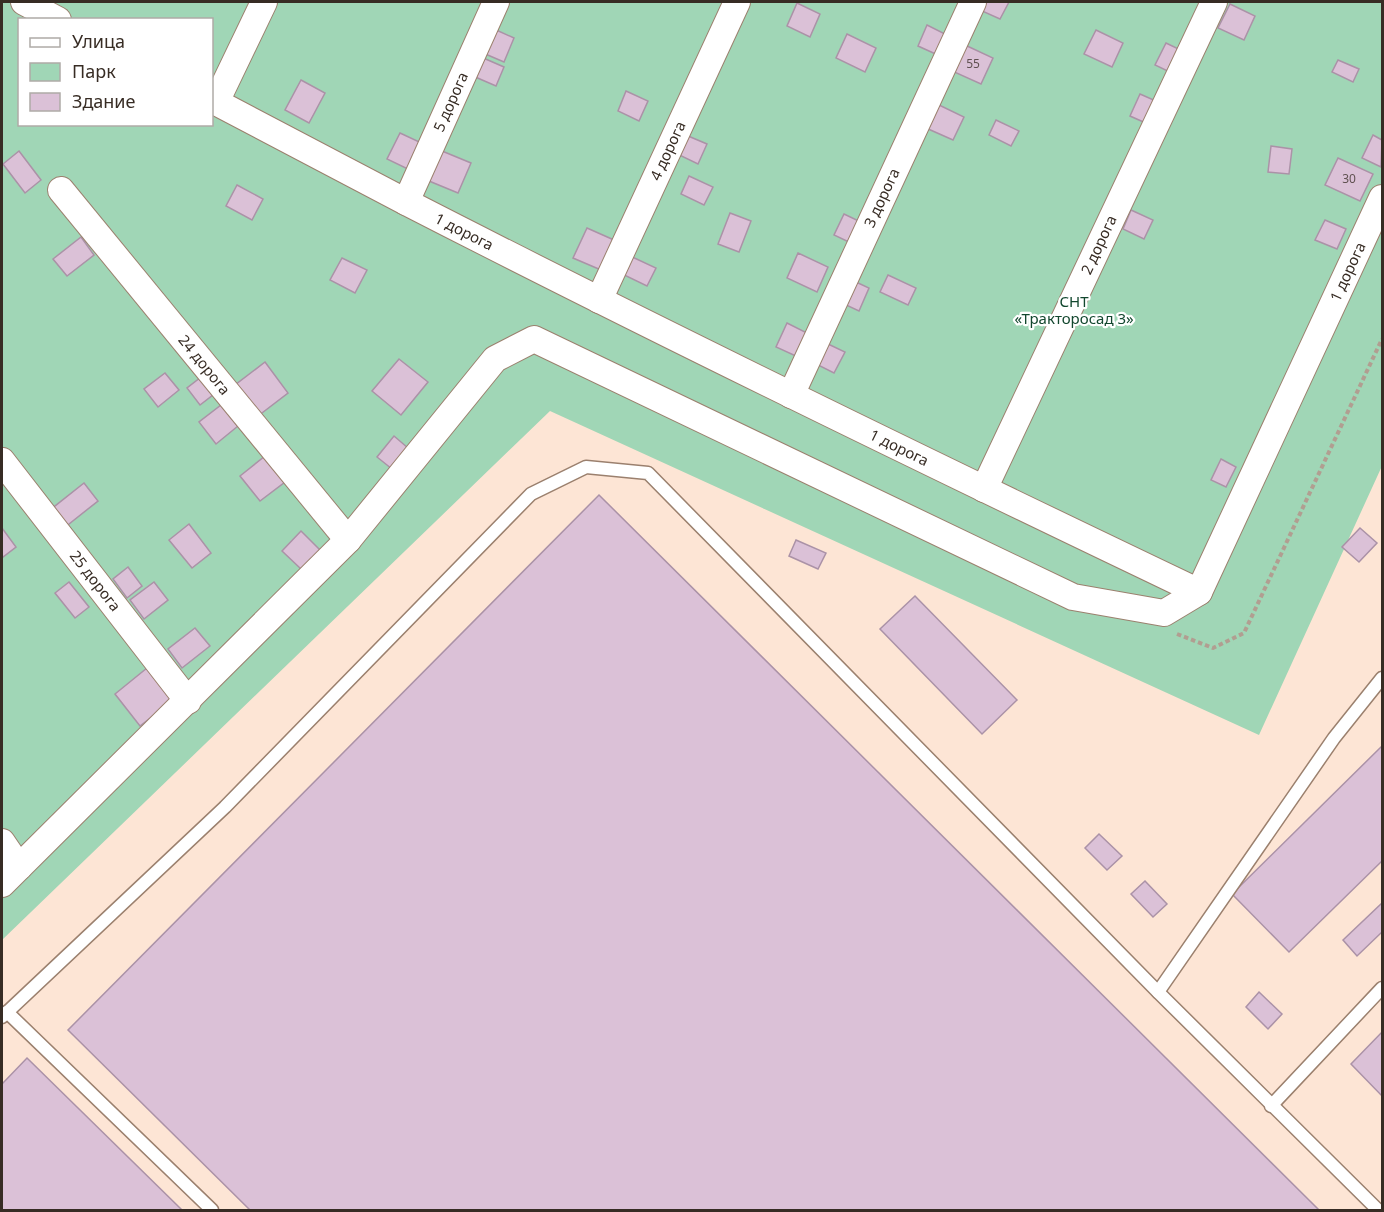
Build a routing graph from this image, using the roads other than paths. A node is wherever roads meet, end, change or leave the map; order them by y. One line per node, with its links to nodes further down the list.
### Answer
1 (24, 2): 7 (street)
2 (264, 2): 8 (street)
3 (496, 2): 11 (street, 5 дорога)
4 (737, 2): 12 (street, 4 дорога)
5 (973, 2): 13 (street, 3 дорога)
6 (1214, 2): 15 (street, 2 дорога)
7 (54, 18)
8 (214, 101): 11 (street, 1 дорога)
9 (61, 190): 16 (street, 24 дорога)
10 (1383, 198): 17 (street, 1 дорога)
11 (406, 202): 12 (street, 1 дорога)
12 (599, 300): 13 (street, 1 дорога)
13 (791, 395): 15 (street, 1 дорога)
14 (2, 461): 19 (street, 25 дорога)
15 (984, 489): 17 (street, 1 дорога)
16 (348, 540): 17 (street); 19 (street)
17 (1199, 592)
18 (1383, 678): 24 (lane)
19 (188, 700): 21 (street)
20 (2, 842): 21 (street)
21 (19, 867): 22 (street)
22 (2, 885)
23 (1383, 988): 26 (lane)
24 (1158, 992): 25 (lane); 26 (lane)
25 (4, 1014): 27 (lane)
26 (1271, 1106): 28 (lane)
27 (212, 1210)
28 (1378, 1210)

